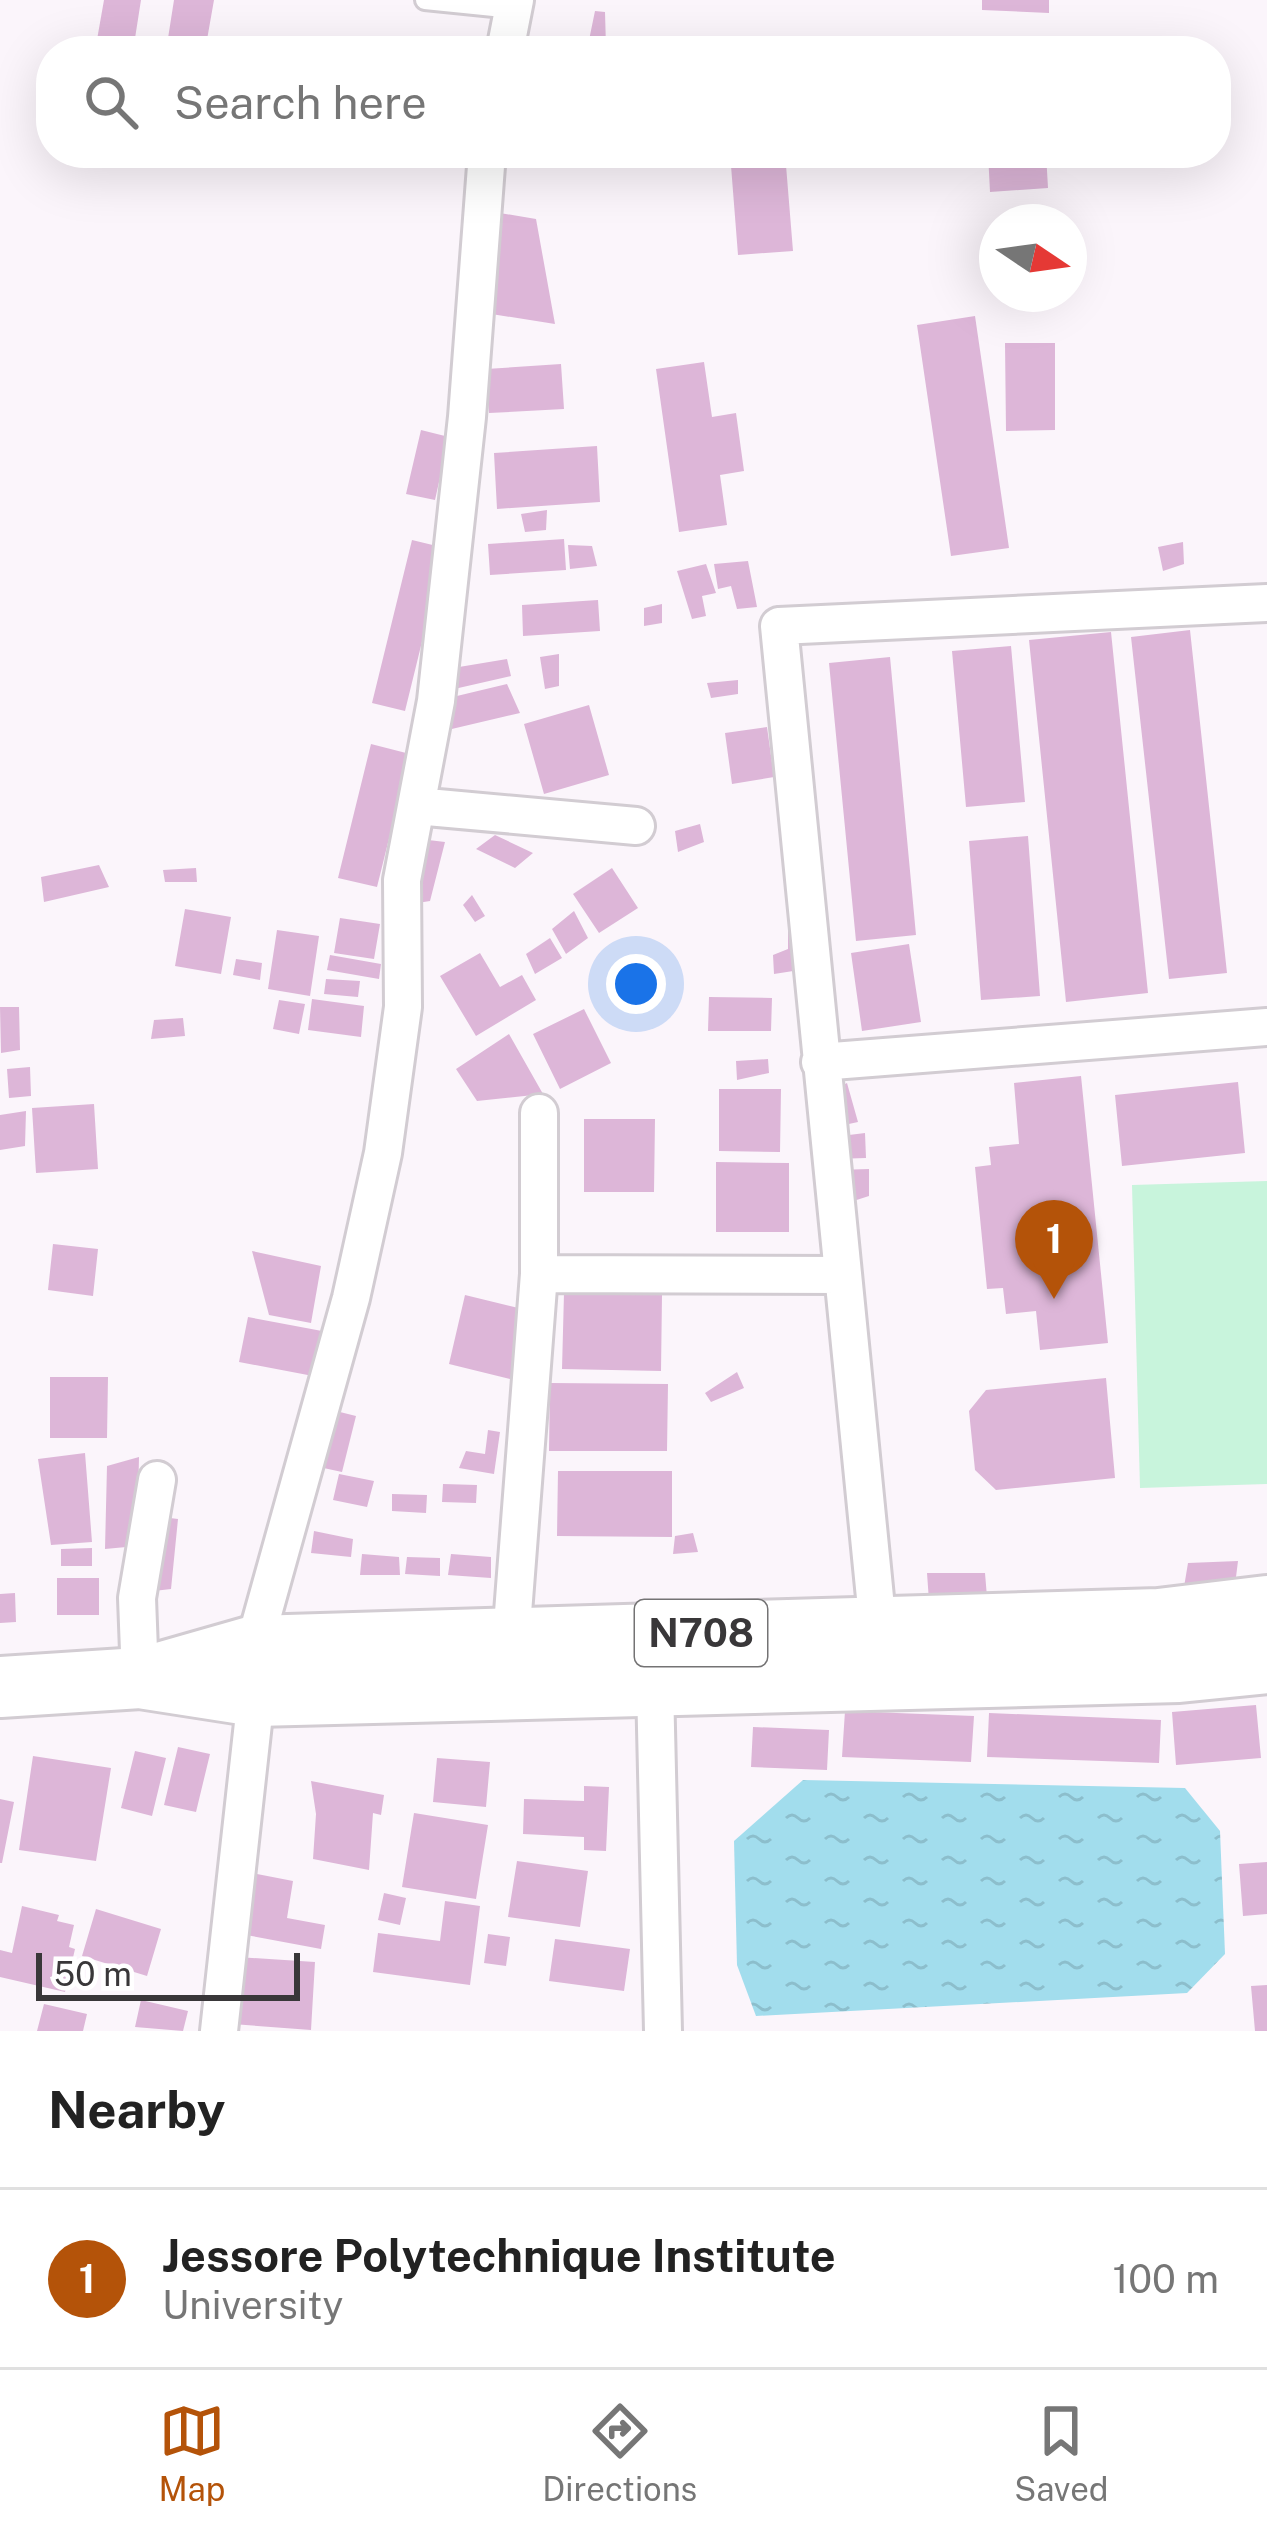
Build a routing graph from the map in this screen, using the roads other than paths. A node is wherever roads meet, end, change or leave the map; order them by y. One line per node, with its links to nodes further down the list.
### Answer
1 (425, 0): 2 (lane)
2 (514, 4): 3 (street)
3 (508, 36)
4 (486, 168): 6 (street)
5 (1267, 602): 9 (street)
6 (416, 806): 7 (street); 18 (street)
7 (636, 826)
8 (1267, 1028): 9 (street)
9 (820, 1062): 12 (street)
10 (539, 1113): 11 (street)
11 (539, 1274): 12 (street); 16 (street)
12 (842, 1275): 15 (street)
13 (157, 1480): 19 (street)
14 (1267, 1606): 15 (highway, N708)
15 (878, 1628): 16 (highway, N708)
16 (511, 1639): 18 (highway, N708)
17 (1267, 1663): 20 (highway, N708)
18 (255, 1671): 19 (highway, N708); 20 (highway, N708); 22 (street)
19 (140, 1678): 21 (highway, N708)
20 (655, 1685): 23 (street)
21 (0, 1687)
22 (219, 2031)
23 (663, 2031)

